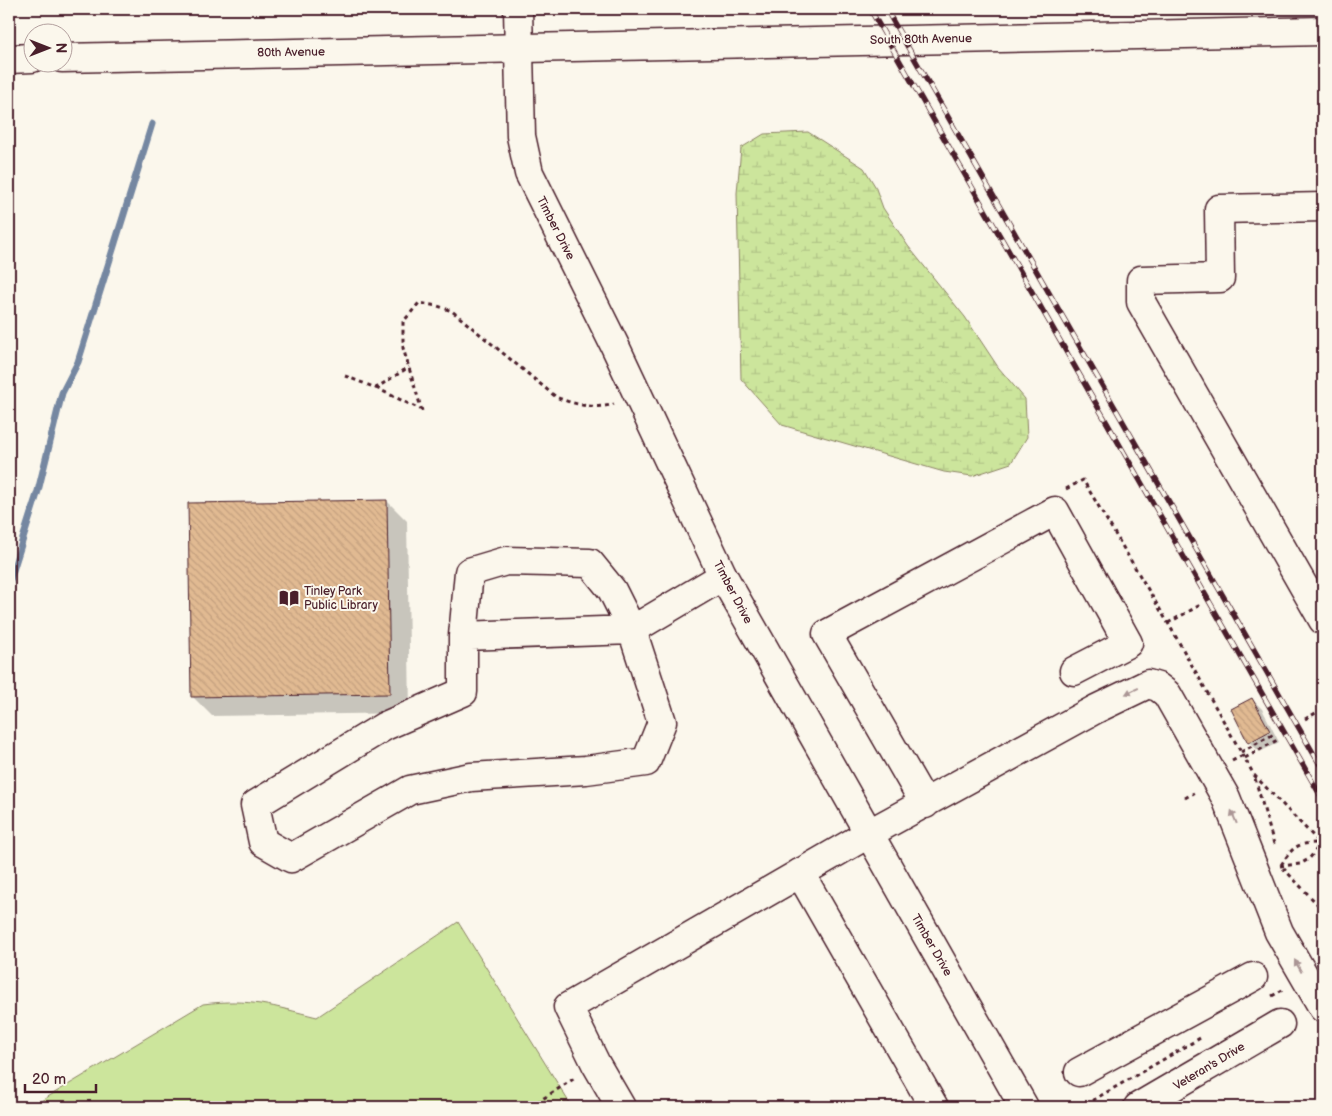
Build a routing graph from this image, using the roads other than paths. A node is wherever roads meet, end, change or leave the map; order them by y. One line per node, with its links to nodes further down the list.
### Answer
1 (518, 9): 3 (street, Timber Drive)
2 (1323, 31): 3 (street, South 80th Avenue)
3 (519, 48): 5 (street, 80th Avenue); 8 (street, Timber Drive)
4 (22, 58): 6 (street)
5 (72, 58)
6 (9, 59)
7 (1323, 207): 9 (street)
8 (723, 576): 10 (street); 14 (street, Timber Drive)
9 (1323, 620)
10 (632, 630): 11 (street); 11 (street); 11 (street)
11 (463, 636)
12 (1074, 671): 13 (street)
13 (926, 804): 14 (street); 17 (street, one-way to 13)
14 (868, 834): 15 (street); 22 (street, Timber Drive)
15 (800, 873): 20 (street); 21 (street)
16 (1259, 989): 19 (street)
17 (1323, 1008)
18 (1280, 1024): 23 (street, Veteran's Drive)
19 (1080, 1072)
20 (621, 1107)
21 (934, 1107)
22 (1024, 1107)
23 (1138, 1107)

